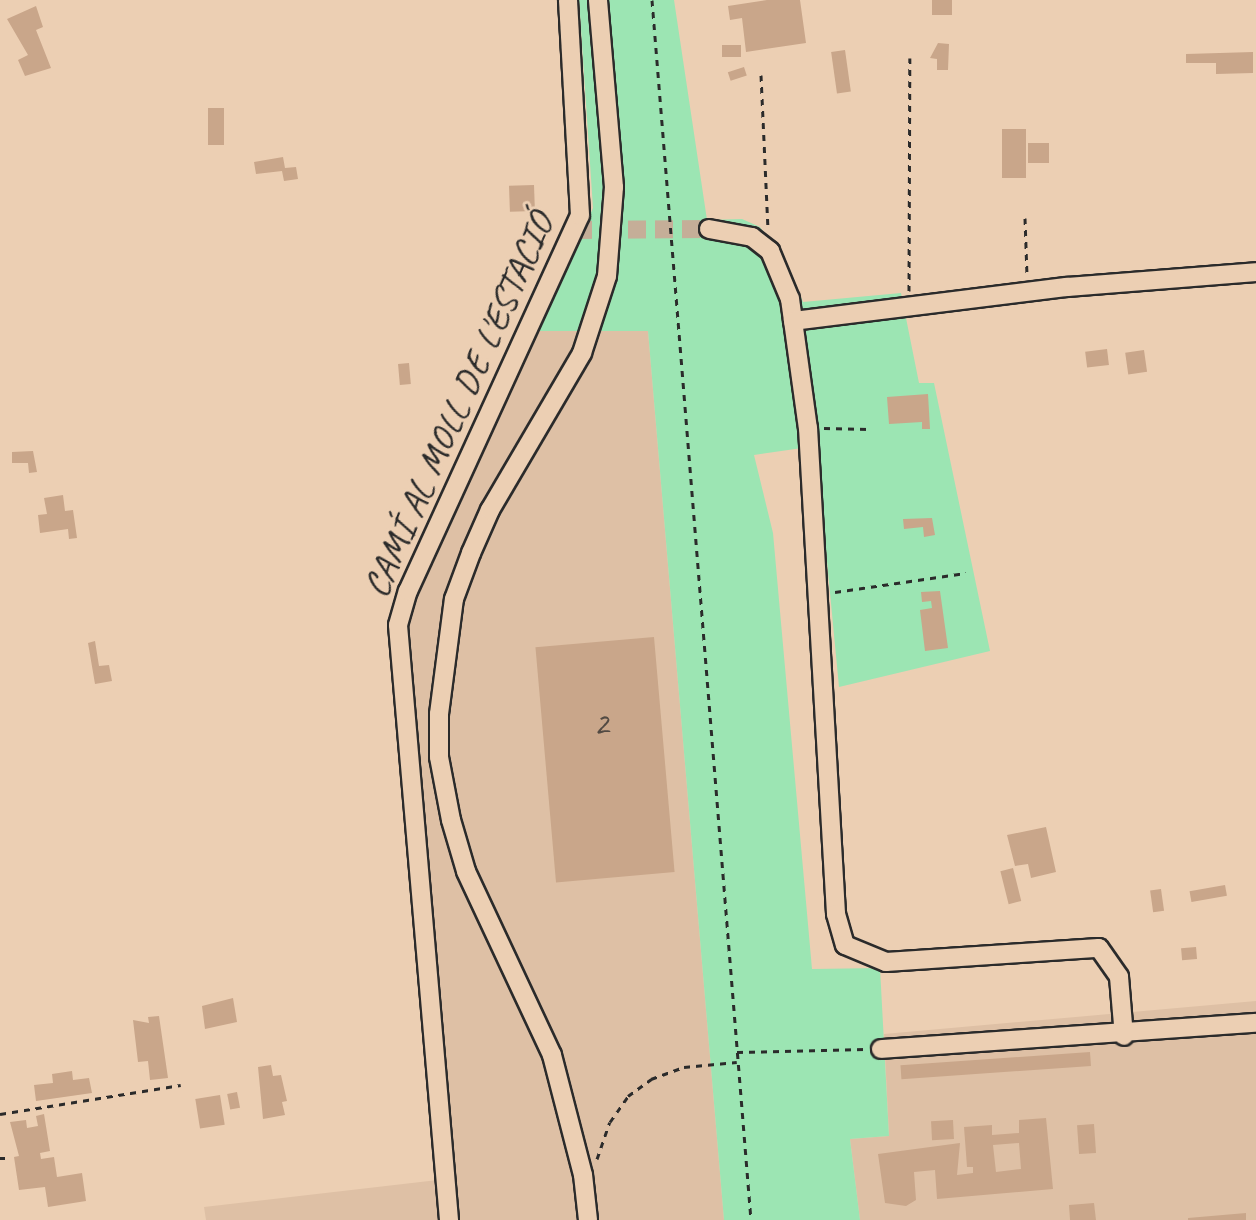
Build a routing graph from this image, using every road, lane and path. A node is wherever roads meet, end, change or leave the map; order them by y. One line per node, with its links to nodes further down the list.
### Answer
1 (568, 0): 25 (street, CAMÍ AL MOLL DE L'ESTACIÓ)
2 (598, 0): 24 (street)
3 (652, 0): 20 (path)
4 (910, 58): 11 (path)
5 (761, 75): 8 (path)
6 (1025, 218): 10 (path)
7 (709, 229): 8 (street)
8 (770, 251): 12 (street)
9 (1256, 272): 10 (street)
10 (1028, 292): 11 (street)
11 (909, 306): 12 (street)
12 (793, 321): 13 (street)
13 (808, 428): 14 (path); 16 (street)
14 (869, 429)
15 (966, 573): 16 (path)
16 (819, 594): 18 (street)
17 (1256, 1023): 18 (street)
18 (1124, 1036): 19 (street)
19 (881, 1049): 20 (path)
20 (736, 1053): 21 (path)
21 (737, 1062): 24 (path); 27 (path)
22 (181, 1085): 23 (path)
23 (0, 1114)
24 (583, 1175): 26 (street)
25 (449, 1220)
26 (588, 1220)
27 (751, 1220)

